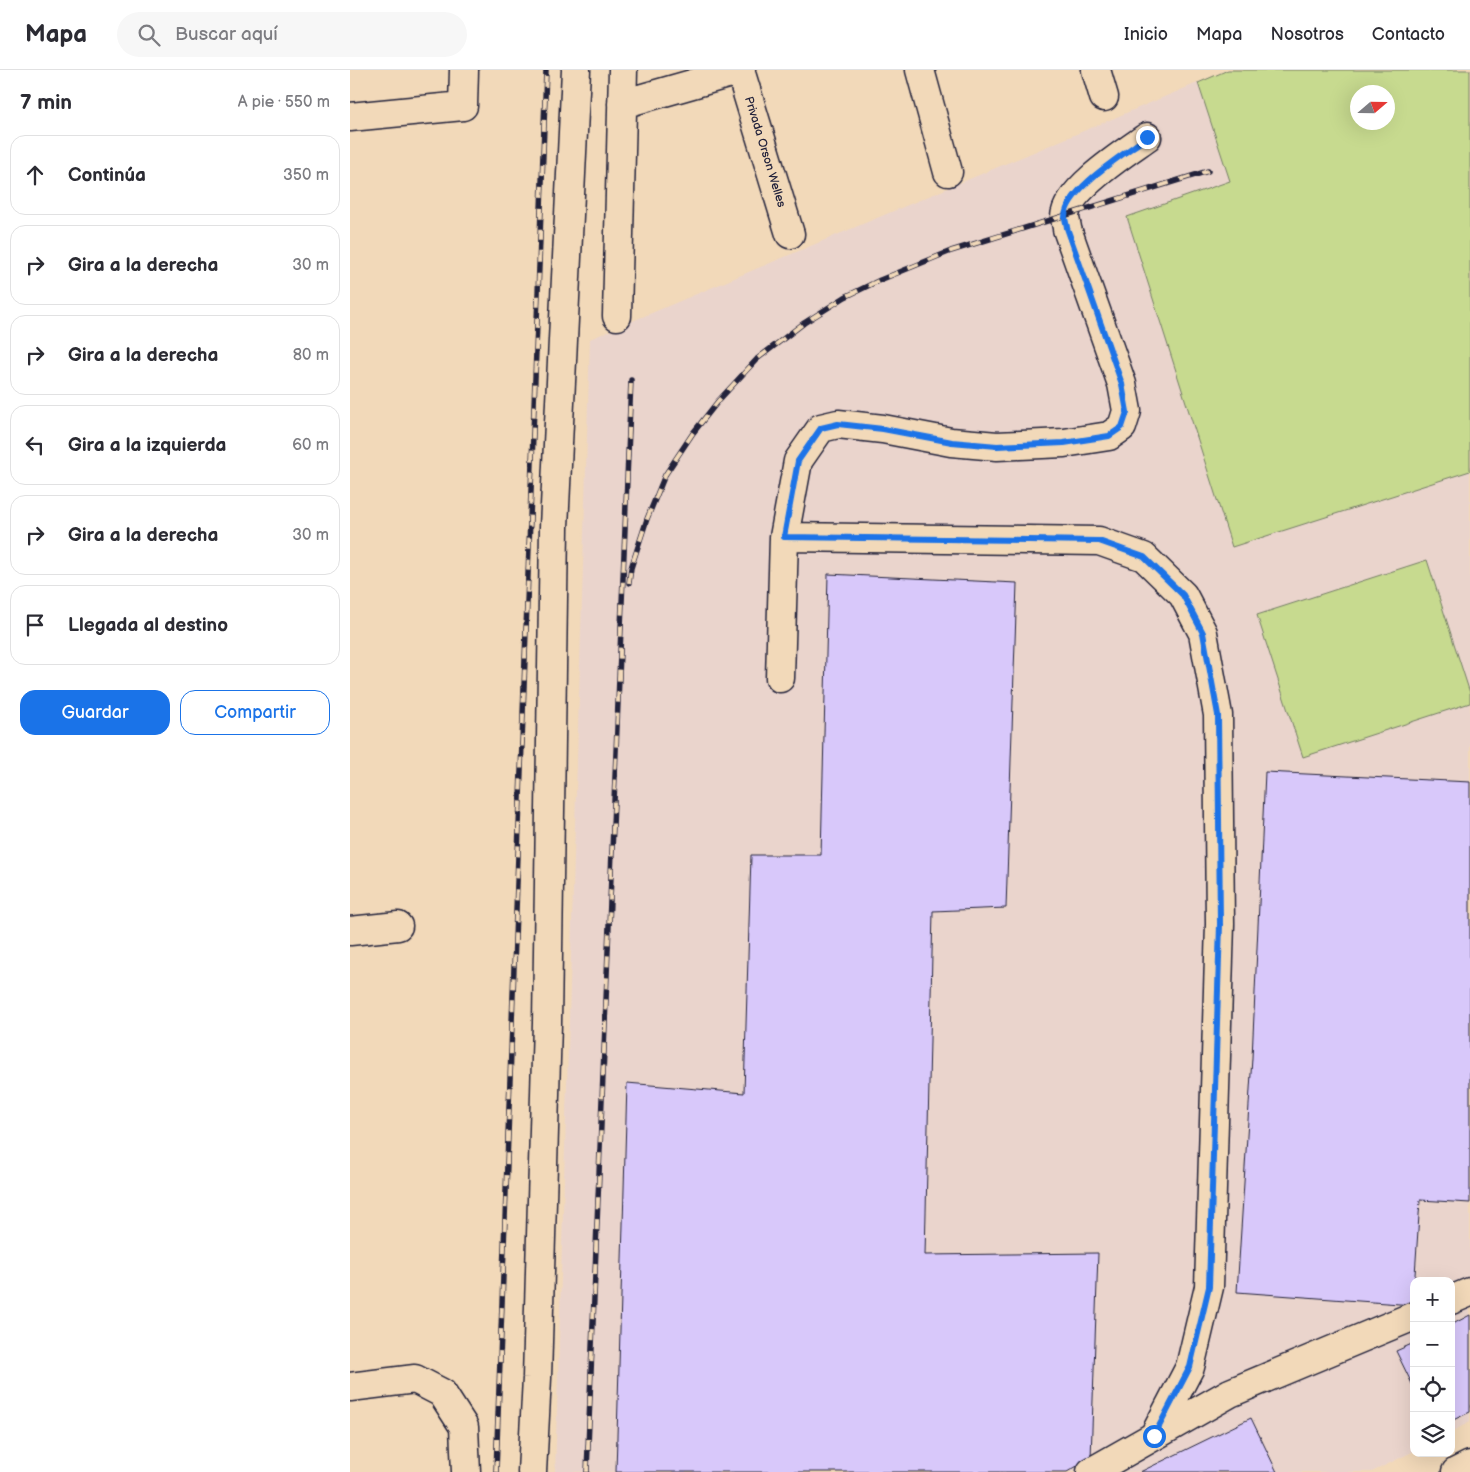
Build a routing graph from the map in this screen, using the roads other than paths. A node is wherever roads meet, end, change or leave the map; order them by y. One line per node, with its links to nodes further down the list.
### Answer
1 (464, 70): 9 (street)
2 (576, 70): 25 (street)
3 (623, 70): 8 (street)
4 (741, 70): 8 (street); 12 (street, Privada Orson Welles)
5 (920, 70): 11 (street)
6 (1096, 70): 7 (street)
7 (1104, 97)
8 (622, 104): 13 (street)
9 (350, 117)
10 (1147, 137): 14 (street)
11 (948, 172)
12 (790, 234)
13 (618, 316)
14 (784, 537): 15 (street); 22 (street)
15 (780, 678)
16 (398, 926): 17 (street)
17 (350, 931)
18 (1470, 1292): 19 (street)
19 (1455, 1298)
20 (1410, 1318): 22 (street)
21 (350, 1387): 24 (street)
22 (1154, 1436): 26 (street)
23 (1470, 1465): 27 (street)
24 (466, 1472)
25 (532, 1472)
26 (1091, 1472)
27 (1456, 1472)

